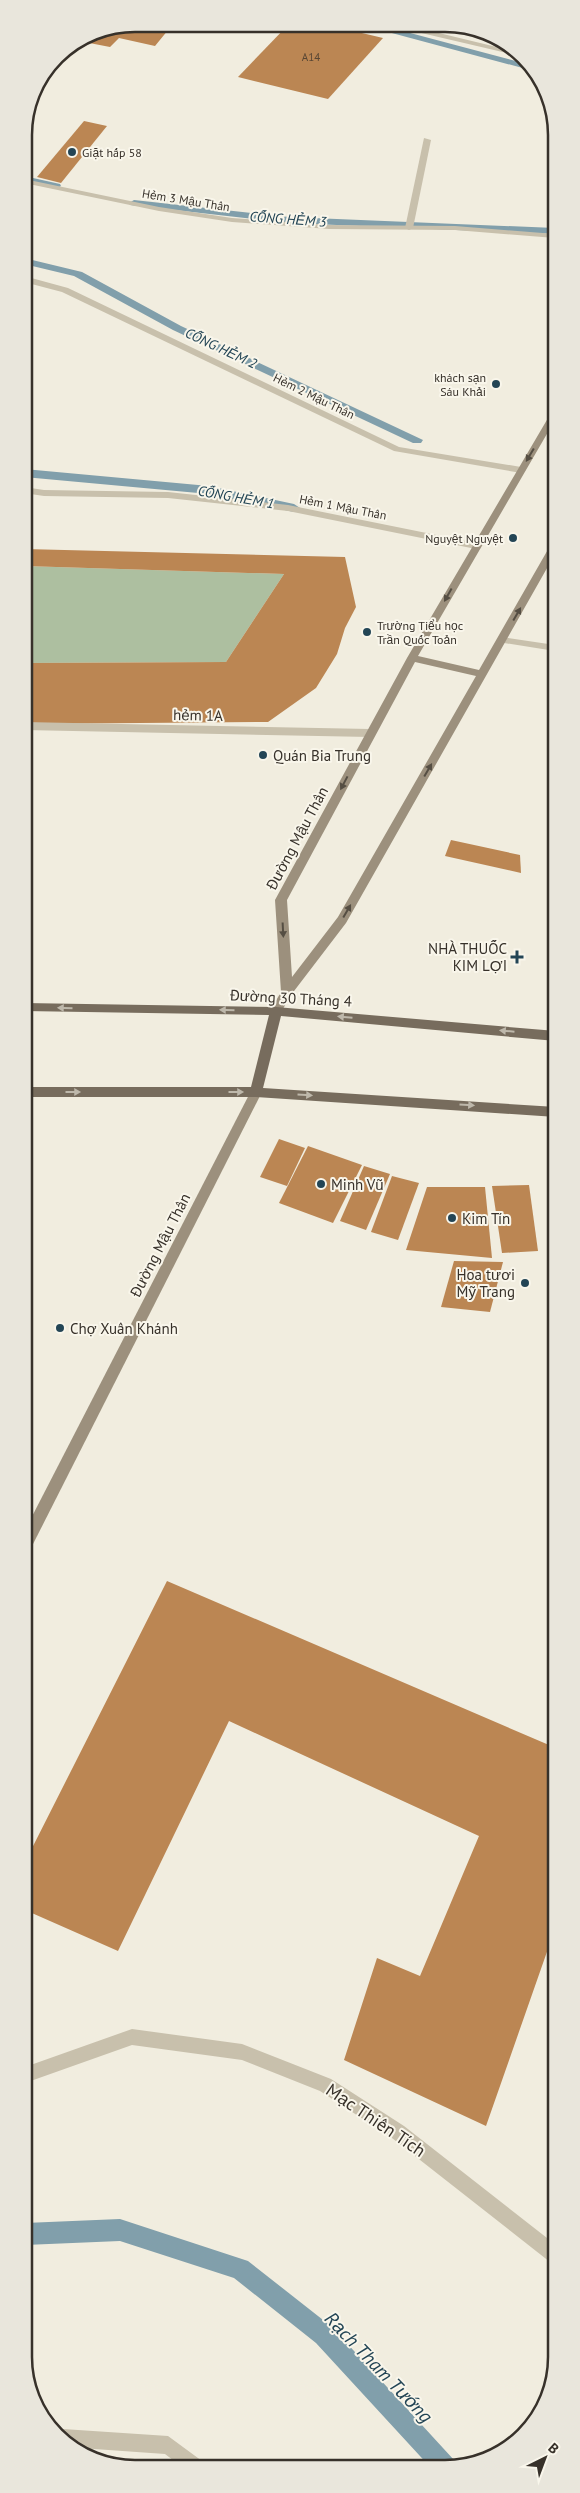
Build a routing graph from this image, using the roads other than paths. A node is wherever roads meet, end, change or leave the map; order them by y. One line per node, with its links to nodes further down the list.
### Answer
1 (428, 32): 2 (street)
2 (502, 50)
3 (427, 140): 5 (street)
4 (33, 183): 5 (street, Hẻm 3 Mậu Thân)
5 (409, 228): 6 (street, Hẻm 3 Mậu Thân)
6 (548, 235)
7 (33, 282): 9 (street, Hẻm 2 Mậu Thân)
8 (548, 425): 9 (main road, Đường Mậu Thân, one-way to 9)
9 (521, 470): 11 (main road, Đường Mậu Thân)
10 (33, 491): 11 (street, Hẻm 1 Mậu Thân)
11 (476, 546): 15 (main road, Đường Mậu Thân, one-way to 15)
12 (548, 559): 13 (main road, one-way to 12)
13 (502, 640): 14 (street); 16 (main road)
14 (548, 647)
15 (412, 658): 16 (main road); 18 (main road, Đường Mậu Thân)
16 (482, 674): 19 (main road, one-way to 16)
17 (33, 726): 18 (street, hẻm 1A)
18 (370, 733): 19 (main road, Đường Mậu Thân, one-way to 19)
19 (287, 992): 21 (main road)
20 (33, 1007): 21 (main road, Đường 30 Tháng 4, one-way to 20)
21 (276, 1011): 22 (main road, Đường 30 Tháng 4, one-way to 21); 24 (main road)
22 (548, 1035)
23 (33, 1092): 24 (main road, one-way to 24)
24 (256, 1092): 25 (main road, one-way to 25); 26 (main road, Đường Mậu Thân)
25 (548, 1111)
26 (32, 1531)
27 (32, 2072): 28 (street, Mạc Thiên Tích)
28 (547, 2249)
29 (73, 2439): 30 (street)
30 (187, 2460)

